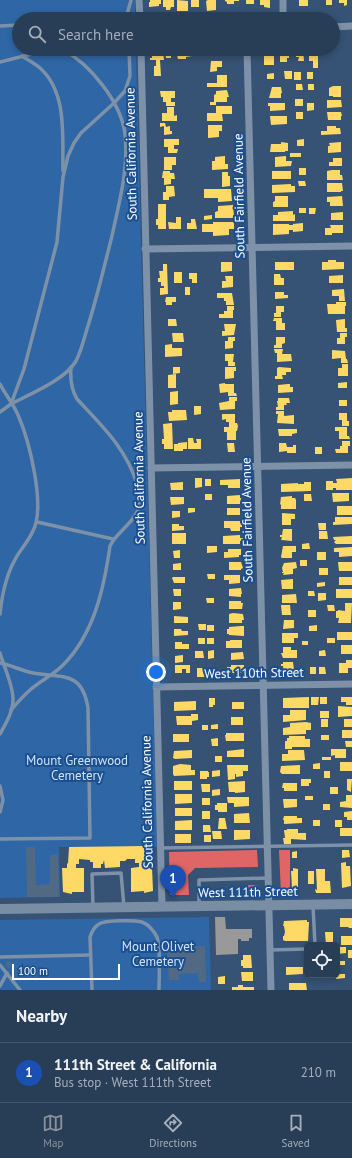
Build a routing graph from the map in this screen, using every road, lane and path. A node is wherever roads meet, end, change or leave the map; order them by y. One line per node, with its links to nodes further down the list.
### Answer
1 (131, 0): 4 (lane)
2 (139, 0): 5 (street)
3 (283, 0): 6 (street)
4 (128, 12)
5 (140, 12)
6 (283, 12)
7 (0, 26): 8 (lane)
8 (12, 26)
9 (352, 26): 10 (street)
10 (340, 27)
11 (22, 56): 16 (lane); 18 (lane)
12 (74, 56): 17 (lane)
13 (129, 56): 17 (lane)
14 (140, 56): 21 (street, South California Avenue)
15 (247, 56): 20 (street, South Fairfield Avenue)
16 (0, 62)
17 (114, 103): 18 (lane); 22 (lane)
18 (63, 178): 25 (lane)
19 (352, 246): 20 (street)
20 (252, 248): 21 (street); 28 (street, South Fairfield Avenue)
21 (145, 249): 29 (street, South California Avenue)
22 (71, 367): 25 (lane); 31 (lane)
23 (0, 384): 24 (lane)
24 (1, 387): 25 (lane)
25 (11, 404): 26 (lane); 30 (lane)
26 (0, 412)
27 (352, 465): 28 (street)
28 (258, 466): 29 (street); 37 (street, South Fairfield Avenue)
29 (151, 468): 38 (street, South California Avenue)
30 (37, 522): 31 (lane); 32 (lane)
31 (114, 539): 35 (lane)
32 (0, 614)
33 (0, 653): 34 (lane)
34 (1, 663): 35 (lane); 39 (lane)
35 (52, 674): 39 (lane); 43 (lane)
36 (352, 684): 37 (street, West 110th Street)
37 (263, 685): 38 (street, West 110th Street); 45 (street, South Fairfield Avenue)
38 (156, 687): 46 (street, South California Avenue)
39 (11, 710): 40 (lane)
40 (0, 734)
41 (0, 786): 42 (lane)
42 (0, 812)
43 (0, 839)
44 (352, 845): 45 (lane)
45 (267, 846): 46 (lane); 47 (street, South Fairfield Avenue)
46 (160, 848): 53 (street, South California Avenue)
47 (268, 878): 50 (street, South Fairfield Avenue); 51 (lane)
48 (313, 904): 49 (main road, West 111th Street); 50 (main road, West 111th Street); 56 (lane)
49 (352, 904)
50 (268, 905): 51 (main road, West 111th Street); 58 (street, South Fairfield Avenue)
51 (199, 906): 53 (main road, West 111th Street)
52 (124, 907): 53 (main road, West 111th Street); 54 (main road, West 111th Street); 54 (lane)
53 (162, 907)
54 (93, 908): 55 (main road, West 111th Street)
55 (0, 909)
56 (315, 942)
57 (304, 949): 58 (lane)
58 (270, 950): 67 (street, South Fairfield Avenue)
59 (90, 956): 60 (lane); 65 (lane); 66 (lane)
60 (0, 957)
61 (0, 965): 62 (lane)
62 (7, 973): 63 (lane); 64 (lane)
63 (0, 986)
64 (20, 990)
65 (92, 990)
66 (159, 990)
67 (271, 990)

